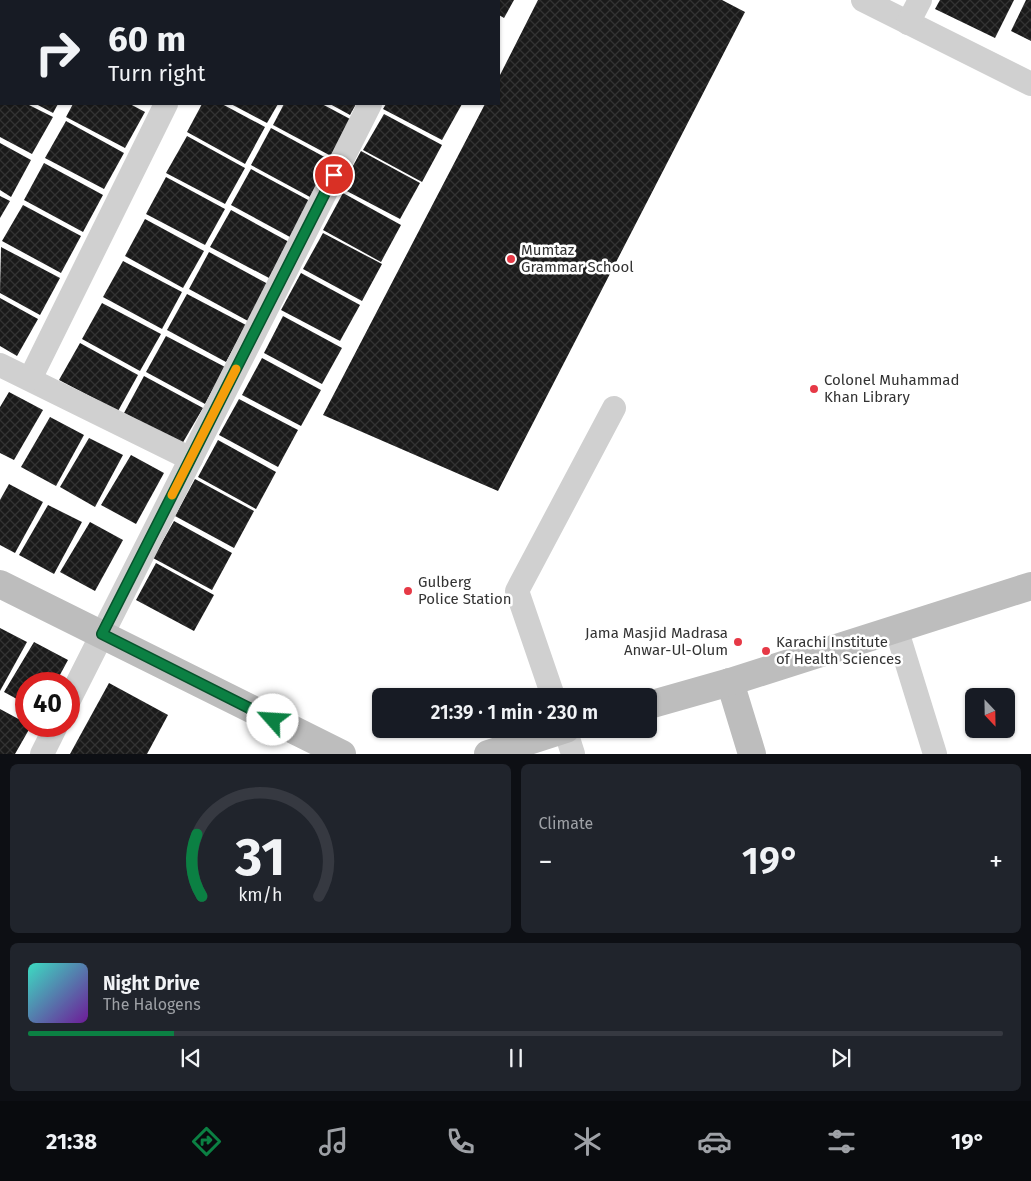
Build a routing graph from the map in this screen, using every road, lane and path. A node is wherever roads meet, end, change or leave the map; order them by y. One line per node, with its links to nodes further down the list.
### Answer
1 (863, 0): 3 (street)
2 (920, 0): 3 (street)
3 (908, 23): 4 (street)
4 (1031, 84)
5 (166, 105): 8 (street)
6 (369, 105): 10 (street)
7 (0, 365): 8 (street)
8 (30, 380): 10 (street)
9 (614, 408): 17 (street)
10 (190, 459): 14 (street)
11 (0, 584): 14 (street)
12 (1031, 586): 13 (street)
13 (896, 628): 16 (street); 27 (street)
14 (102, 634): 15 (street); 23 (street)
15 (80, 678)
16 (730, 682): 18 (street); 26 (street)
17 (551, 688)
18 (657, 703)
19 (50, 737): 22 (street)
20 (537, 738): 24 (street)
21 (568, 738): 25 (street)
22 (42, 754)
23 (342, 754)
24 (488, 754)
25 (573, 754)
26 (752, 754)
27 (935, 754)

